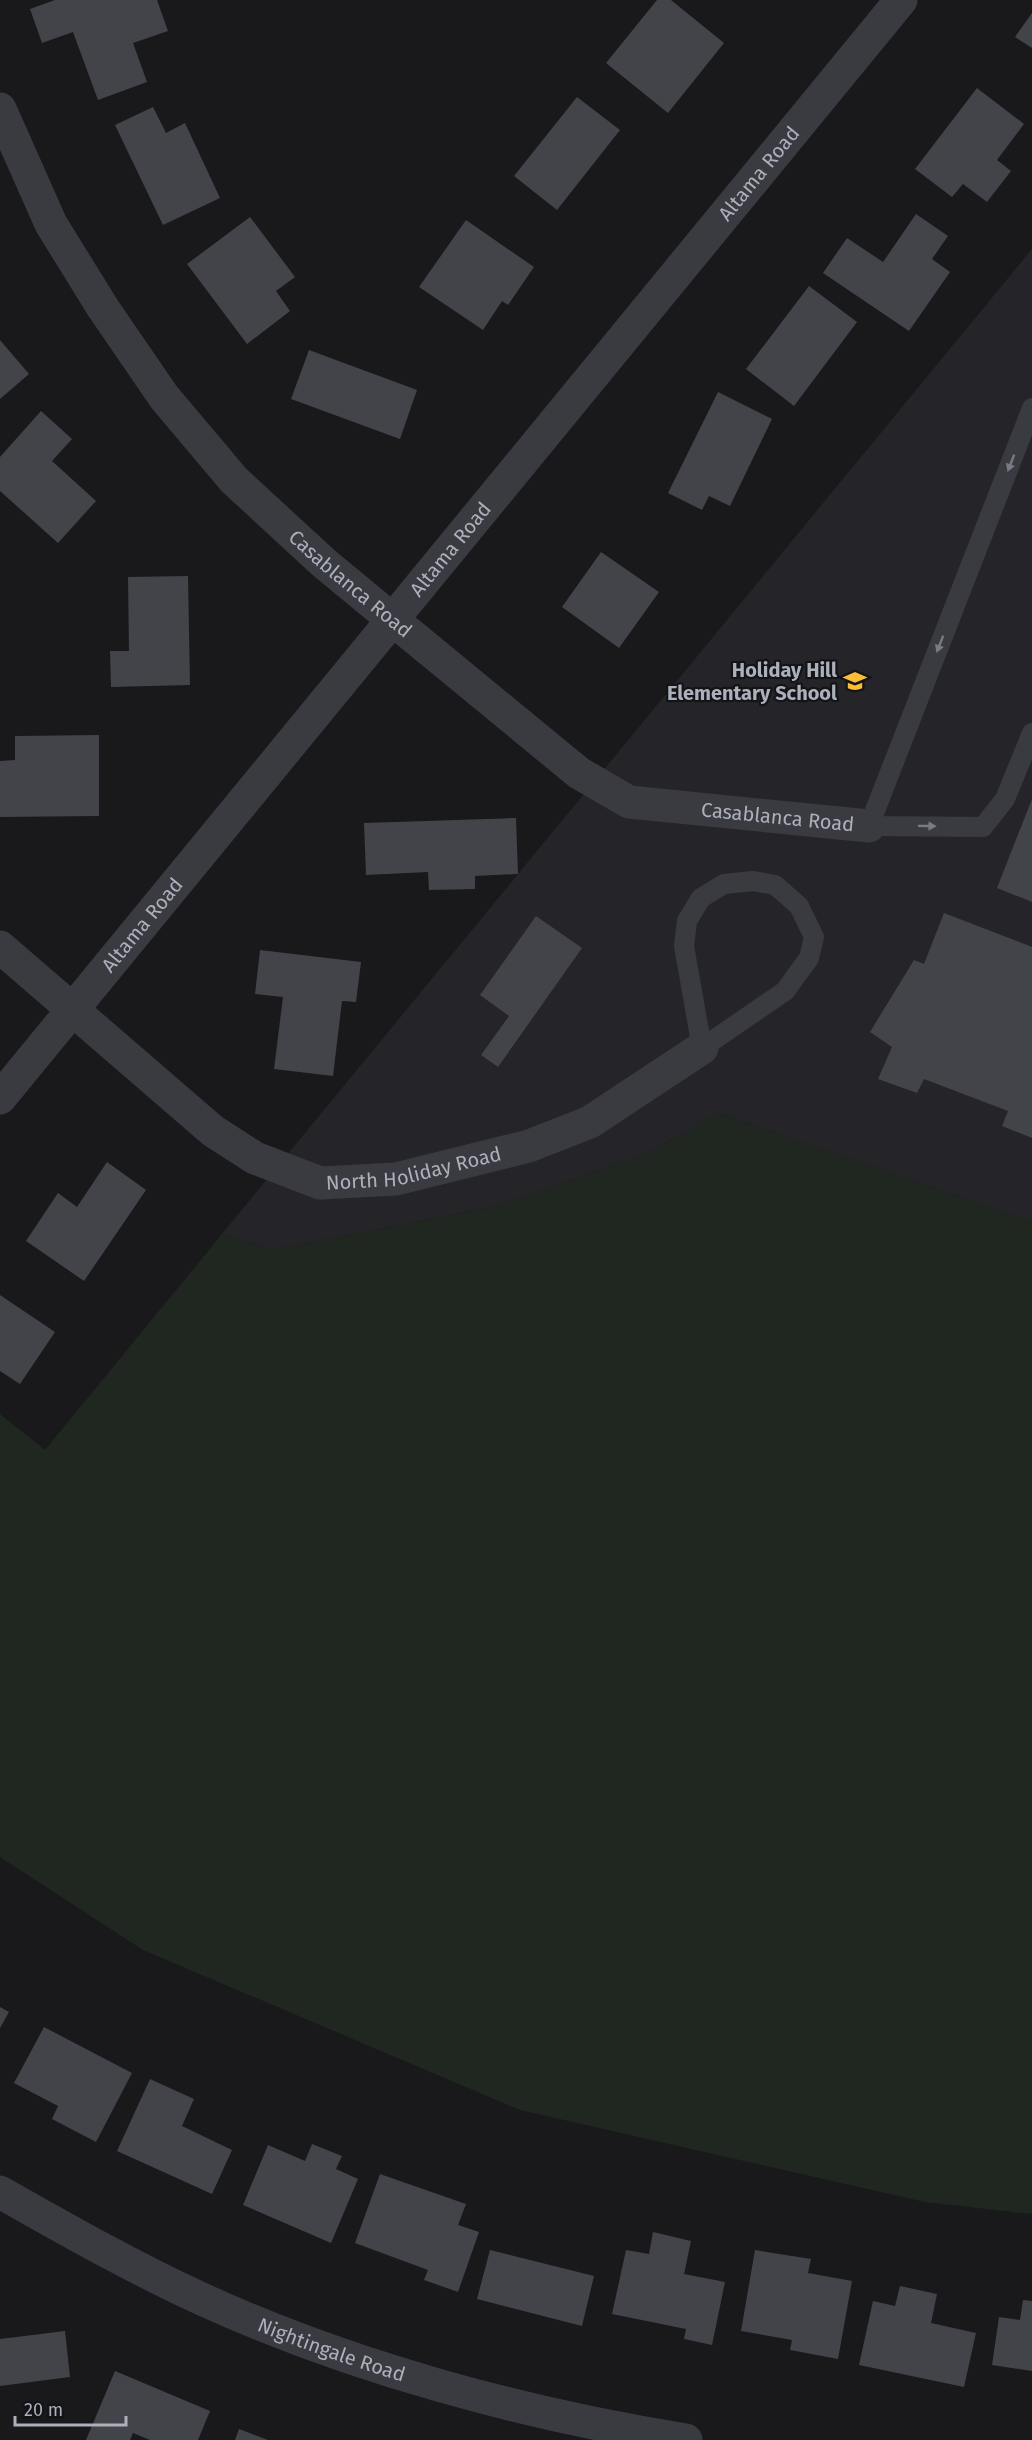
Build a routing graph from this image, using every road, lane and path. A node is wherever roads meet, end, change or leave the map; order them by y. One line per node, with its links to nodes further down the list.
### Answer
1 (901, 0): 4 (street, Altama Road)
2 (0, 109): 4 (street, Casablanca Road)
3 (1032, 408): 6 (lane, one-way to 6)
4 (393, 620): 6 (street, Casablanca Road); 8 (street, Altama Road)
5 (1032, 733): 6 (lane, one-way to 5)
6 (869, 826)
7 (0, 947): 8 (street, North Holiday Road)
8 (72, 1009): 9 (street, North Holiday Road); 10 (street, Altama Road)
9 (702, 1048): 9 (lane)
10 (0, 1098)
11 (0, 2192): 12 (street, Nightingale Road)
12 (686, 2440)

